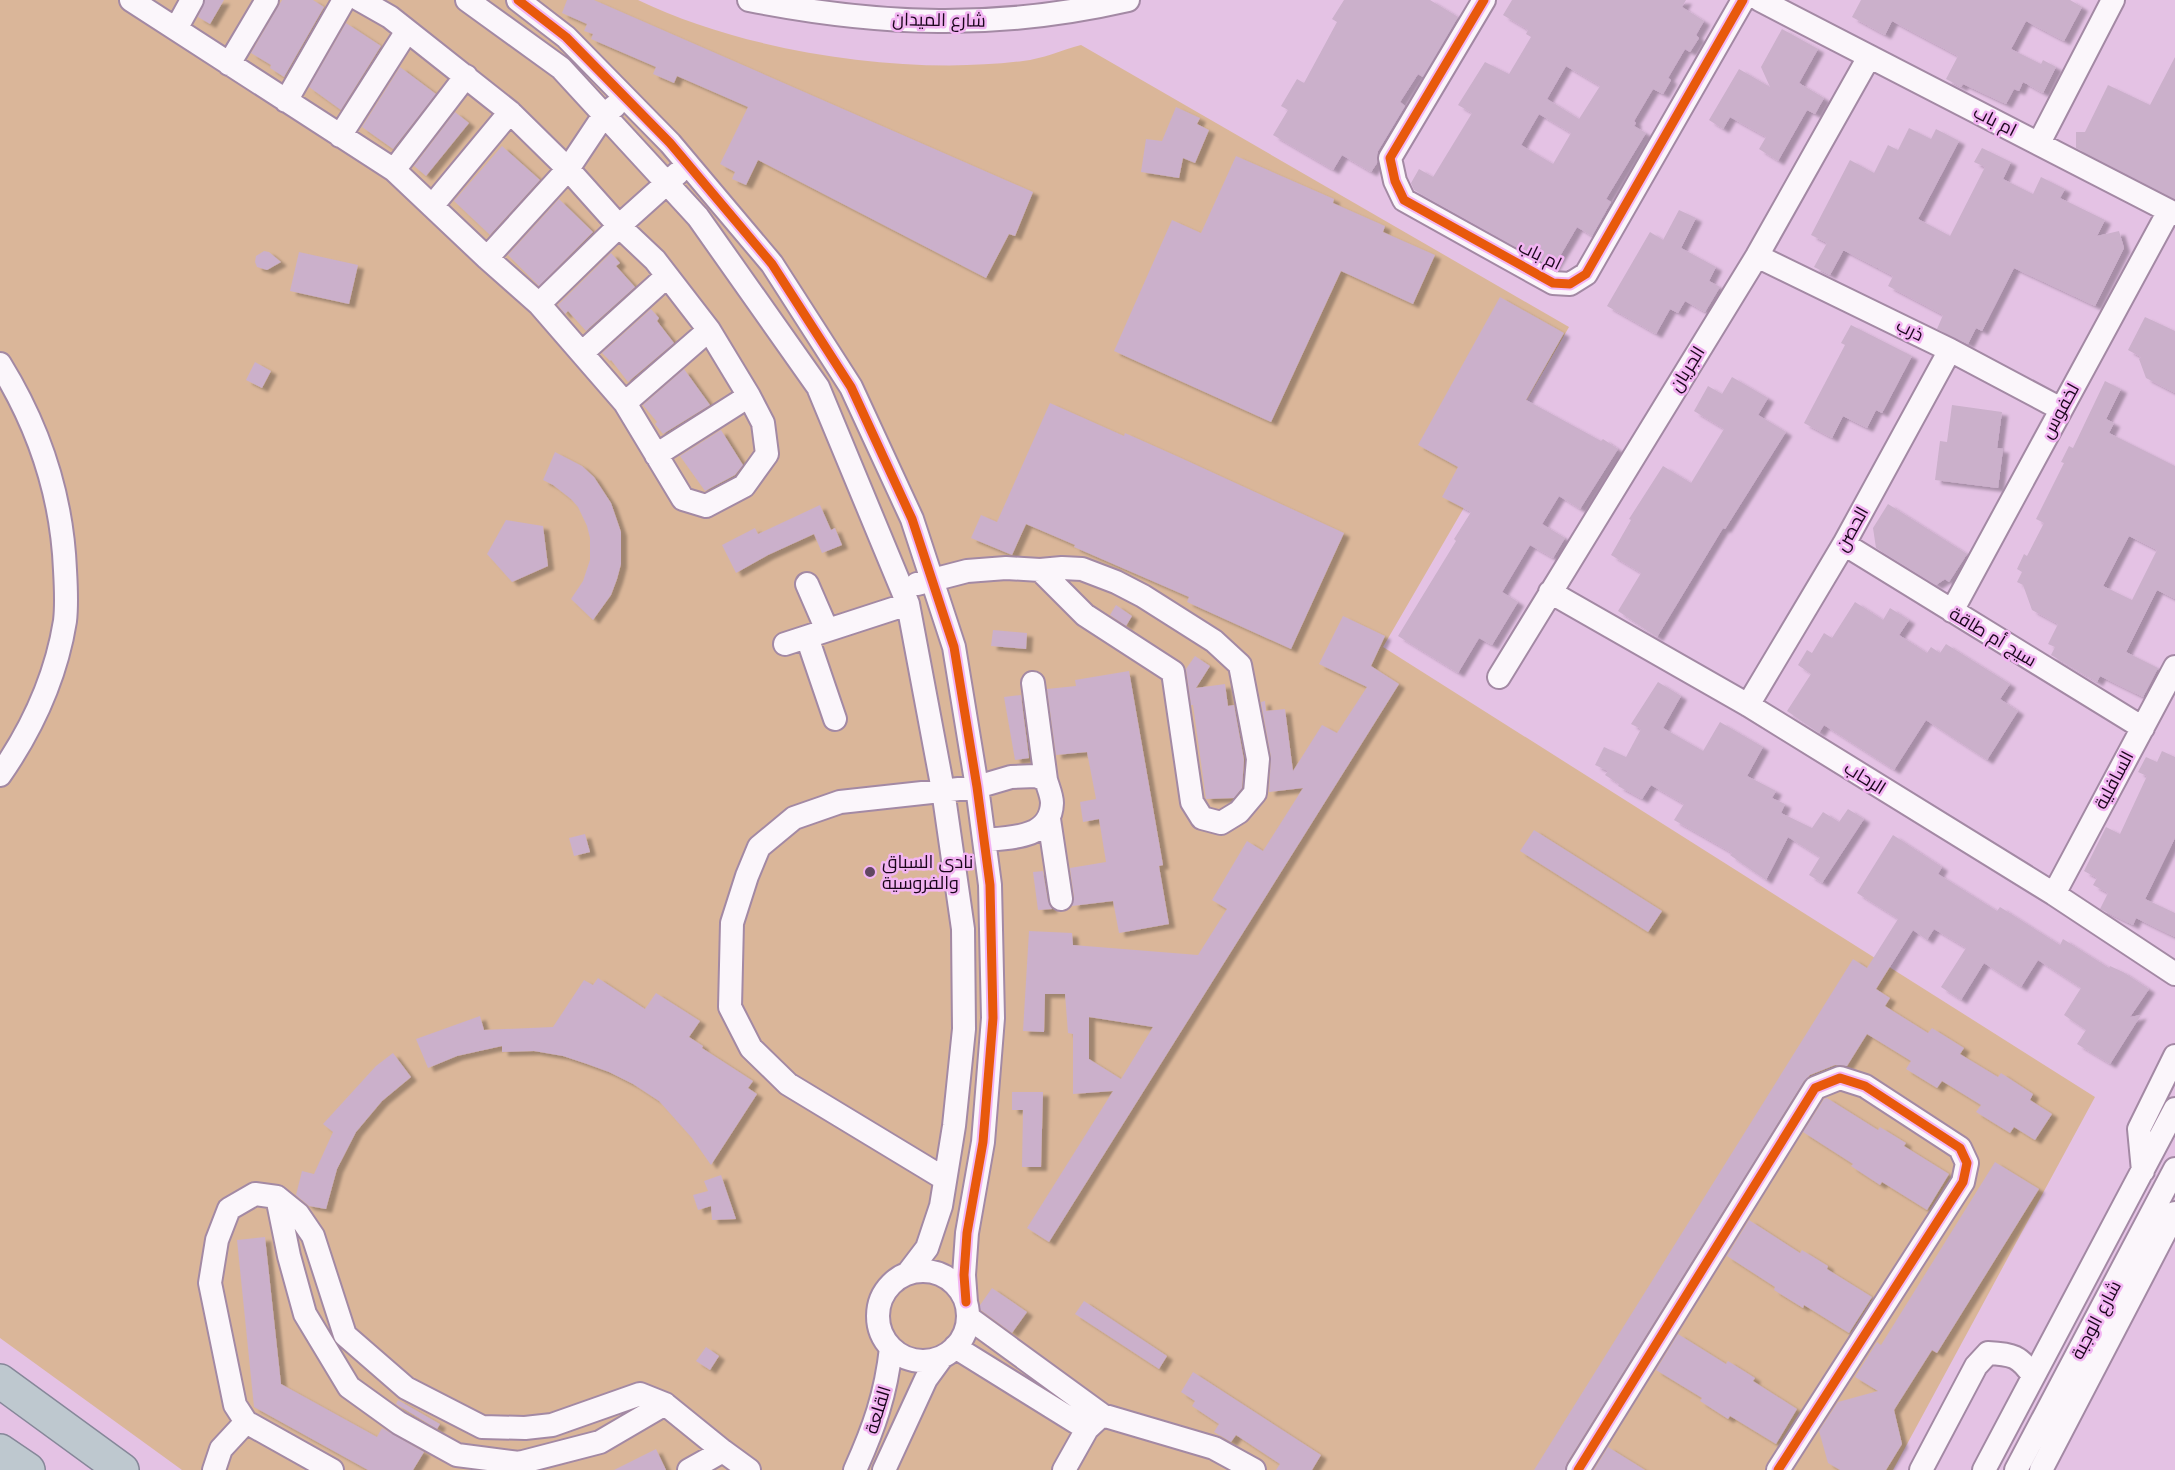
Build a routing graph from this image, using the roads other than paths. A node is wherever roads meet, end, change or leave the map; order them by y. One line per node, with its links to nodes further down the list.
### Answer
1 (131, 0): 14 (street)
2 (192, 0): 14 (street)
3 (267, 0): 17 (street)
4 (344, 0): 20 (street)
5 (360, 0): 15 (street)
6 (467, 0): 22 (street)
7 (518, 0): 19 (street)
8 (749, 0): 9 (street, شارع الميدان)
9 (1128, 0)
10 (1484, 0): 11 (street, ام باب)
11 (1743, 0)
12 (1760, 0): 16 (street, ام باب)
13 (2113, 0): 24 (street, ام باب)
14 (176, 29): 17 (street)
15 (407, 31): 18 (street); 23 (street)
16 (1869, 57): 24 (street, ام باب); 32 (street, الجريان)
17 (229, 64): 20 (street)
18 (466, 76): 21 (street); 26 (street)
19 (625, 97): 22 (street); 25 (street)
20 (286, 101): 23 (street)
21 (510, 112): 27 (street); 29 (street)
22 (604, 115): 27 (street); 28 (street)
23 (340, 136): 26 (street)
24 (2038, 143): 30 (street, ام باب)
25 (689, 165): 28 (street); 46 (street)
26 (394, 170): 29 (street)
27 (568, 170): 31 (street); 33 (street)
28 (666, 182): 31 (street); 49 (street)
29 (432, 206): 33 (street)
30 (2172, 212): 42 (street, لخفوس)
31 (619, 226): 34 (street); 35 (street)
32 (1756, 256): 37 (street, ذرب); 48 (street, الجريان)
33 (487, 258): 35 (street)
34 (667, 276): 36 (street); 38 (street)
35 (539, 304): 38 (street)
36 (709, 330): 40 (street); 41 (street)
37 (1950, 350): 42 (street, ذرب); 44 (street, الحصن)
38 (582, 353): 41 (street)
39 (0, 364): 59 (street)
40 (749, 396): 43 (street); 43 (street)
41 (625, 403): 43 (street)
42 (2061, 410): 50 (street, لخفوس)
43 (656, 455)
44 (1844, 543): 50 (street, سيج أم طاقة); 56 (street, الحصن)
45 (1040, 570): 45 (street); 46 (street)
46 (932, 580): 49 (street); 61 (street)
47 (807, 584): 51 (street)
48 (1550, 592): 54 (street, الجريان); 56 (street, الرحاب)
49 (905, 596): 51 (street); 62 (street)
50 (1952, 611): 58 (street, سيج أم طاقة)
51 (817, 634): 52 (street); 57 (street)
52 (785, 644)
53 (2175, 667): 58 (street, السافلية)
54 (1499, 677)
55 (1033, 683): 60 (street)
56 (1748, 705): 65 (street, الرحاب)
57 (835, 718)
58 (2143, 728): 65 (street, السافلية)
59 (0, 775)
60 (1047, 780): 61 (street); 63 (street)
61 (977, 787): 62 (street); 64 (street)
62 (944, 790): 72 (street); 72 (street)
63 (1049, 819): 64 (street); 66 (street)
64 (984, 840): 76 (street)
65 (2054, 894): 67 (street, الرحاب)
66 (1061, 899)
67 (2175, 974)
68 (2175, 1056): 71 (street)
69 (2175, 1109): 71 (street, شارع الوجبة)
70 (2175, 1169): 100 (street, شارع الوجبة)
71 (2143, 1171): 79 (street, شارع الوجبة)
72 (945, 1179): 75 (street)
73 (277, 1197): 81 (street); 81 (street); 82 (street)
74 (2173, 1221): 101 (street, شارع الوجبة)
75 (908, 1273): 76 (street); 77 (street)
76 (968, 1310): 78 (street); 83 (street)
77 (891, 1348): 78 (street); 92 (street, القلعة)
78 (949, 1352): 83 (street); 93 (street, القلعة)
79 (2033, 1376): 98 (street); 99 (street, شارع الوجبة)
80 (0, 1381): 87 (highway)
81 (666, 1404): 85 (street)
82 (246, 1422): 88 (street); 89 (street)
83 (1094, 1422): 94 (street); 95 (street)
84 (0, 1451): 86 (highway)
85 (723, 1451): 90 (street); 91 (street)
86 (28, 1470)
87 (122, 1470)
88 (214, 1470)
89 (332, 1470)
90 (689, 1470)
91 (749, 1470)
92 (855, 1470)
93 (884, 1470)
94 (1064, 1470)
95 (1254, 1470)
96 (1578, 1470): 97 (street)
97 (1778, 1470)
98 (1921, 1470)
99 (1984, 1470)
100 (2016, 1470)
101 (2042, 1470)

